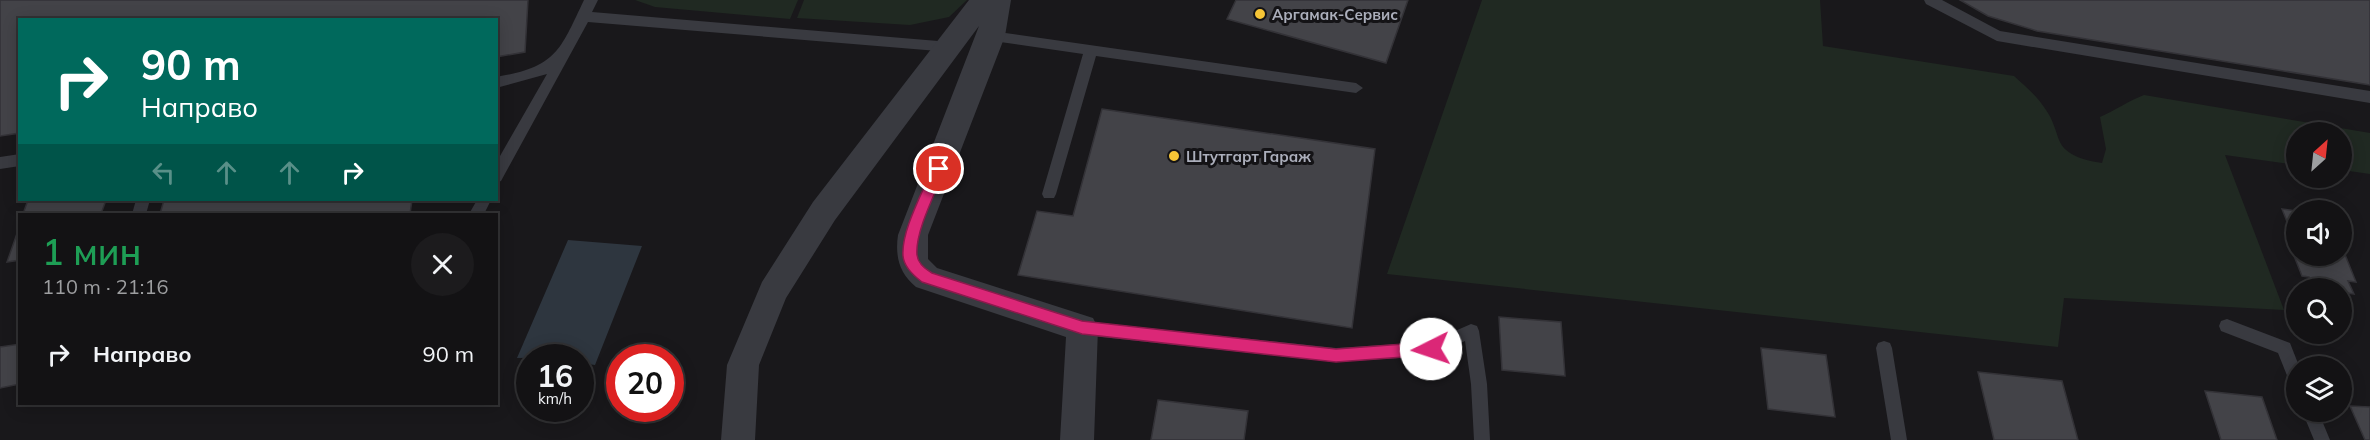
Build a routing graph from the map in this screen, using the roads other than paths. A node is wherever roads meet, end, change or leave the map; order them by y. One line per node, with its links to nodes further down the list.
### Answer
1 (591, 0): 5 (lane)
2 (984, 0): 7 (street)
3 (998, 0): 6 (street)
4 (1931, 0): 12 (lane)
5 (583, 16): 7 (lane); 9 (lane)
6 (991, 36): 8 (lane); 18 (street)
7 (950, 47): 22 (street)
8 (1090, 50): 11 (lane); 16 (lane)
9 (566, 52): 10 (lane); 15 (lane)
10 (498, 83)
11 (1356, 88)
12 (2370, 97)
13 (18, 160): 14 (lane)
14 (0, 163)
15 (498, 173)
16 (1049, 194)
17 (2227, 326): 20 (lane)
18 (1082, 327): 23 (street); 24 (lane)
19 (1884, 348): 25 (lane)
20 (2287, 356)
21 (2315, 422): 26 (lane)
22 (738, 440)
23 (1077, 440)
24 (1482, 440)
25 (1899, 440)
26 (2322, 440)

